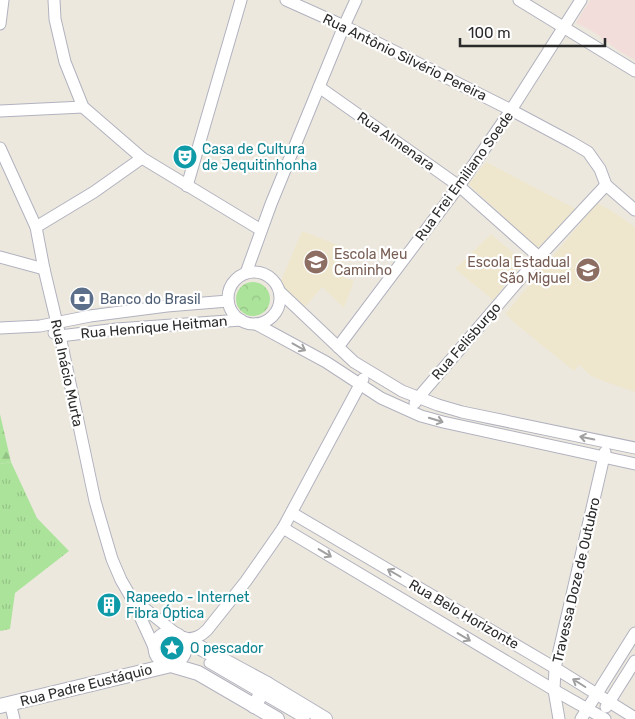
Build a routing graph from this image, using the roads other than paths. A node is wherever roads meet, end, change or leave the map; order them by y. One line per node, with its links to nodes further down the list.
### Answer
1 (3, 0): 8 (street)
2 (54, 0): 13 (street)
3 (242, 0): 19 (street)
4 (286, 0): 9 (street, Rua Antônio Silvério Pereira)
5 (356, 0): 9 (street)
6 (519, 0): 10 (street)
7 (582, 0): 10 (street, Rua Frei Emiliano Soede)
8 (0, 24)
9 (344, 26): 12 (street); 14 (street, Rua Antônio Silvério Pereira)
10 (564, 27): 11 (street); 14 (street, Rua Frei Emiliano Soede)
11 (635, 71)
12 (319, 87): 20 (street, Rua Almenara); 23 (street)
13 (83, 107): 15 (street); 17 (street)
14 (511, 110): 18 (street, Rua Antônio Silvério Pereira); 20 (street, Rua Frei Emiliano Soede)
15 (0, 111)
16 (0, 148): 22 (street, Rua Inácio Murta)
17 (142, 158): 19 (street); 22 (street)
18 (606, 185): 21 (street, Rua Antônio Silvério Pereira); 25 (street, Rua Felisburgo)
19 (187, 186): 23 (street)
20 (458, 186): 25 (street, Rua Almenara); 36 (street, Rua Frei Emiliano Soede)
21 (635, 210)
22 (36, 227): 26 (street, Rua Inácio Murta)
23 (261, 230): 27 (street)
24 (0, 256): 26 (street)
25 (538, 257): 39 (street, Rua Felisburgo)
26 (44, 269): 31 (street, Rua Inácio Murta)
27 (246, 273): 28 (street); 29 (street)
28 (280, 292): 32 (street); 36 (street)
29 (228, 300): 30 (street); 31 (street, Rua Henrique Heitman)
30 (241, 320): 32 (street); 35 (street, Rua Henrique Heitman)
31 (56, 322): 33 (street, Rua Henrique Heitman); 35 (street, Rua Inácio Murta)
32 (256, 324): 38 (street, one-way to 38)
33 (40, 326): 34 (street, Rua Henrique Heitman); 35 (street, Rua Henrique Heitman)
34 (0, 328)
35 (60, 336): 47 (street, Rua Inácio Murta)
36 (338, 347): 37 (street)
37 (368, 371): 38 (street); 39 (street)
38 (360, 385): 40 (street); 45 (street)
39 (418, 398): 40 (street, Rua Felisburgo); 41 (street, one-way to 39)
40 (410, 411): 43 (street, one-way to 43)
41 (608, 442): 42 (street); 43 (street, Travessa Doze de Outubro)
42 (635, 448)
43 (604, 458): 44 (street); 53 (street, Travessa Doze de Outubro)
44 (635, 464)
45 (292, 513): 46 (street); 53 (street, Rua Belo Horizonte, one-way to 45)
46 (283, 528): 49 (street); 55 (street, Rua Belo Horizonte, one-way to 55)
47 (132, 599): 49 (street); 50 (street, Rua Inácio Murta)
48 (635, 633): 56 (street)
49 (179, 635): 50 (street); 52 (street); 54 (street)
50 (154, 647): 52 (street)
51 (635, 661): 57 (street)
52 (171, 664): 58 (street, Rua Padre Eustáquio); 59 (street)
53 (555, 668): 55 (street, Travessa Doze de Outubro); 56 (street, Rua Belo Horizonte, one-way to 53)
54 (267, 684): 59 (street); 67 (street)
55 (554, 690): 60 (street, Rua Belo Horizonte); 68 (street, Travessa Doze de Outubro)
56 (597, 694): 57 (street, Rua Belo Horizonte); 60 (street)
57 (610, 702): 61 (street); 62 (street, Rua Belo Horizonte)
58 (5, 704): 63 (street)
59 (254, 706): 64 (street)
60 (584, 714): 61 (street, Rua Belo Horizonte)
61 (601, 718)
62 (635, 718)
63 (14, 719)
64 (277, 719)
65 (297, 719): 66 (street)
66 (304, 719)
67 (325, 719)
68 (560, 719)

